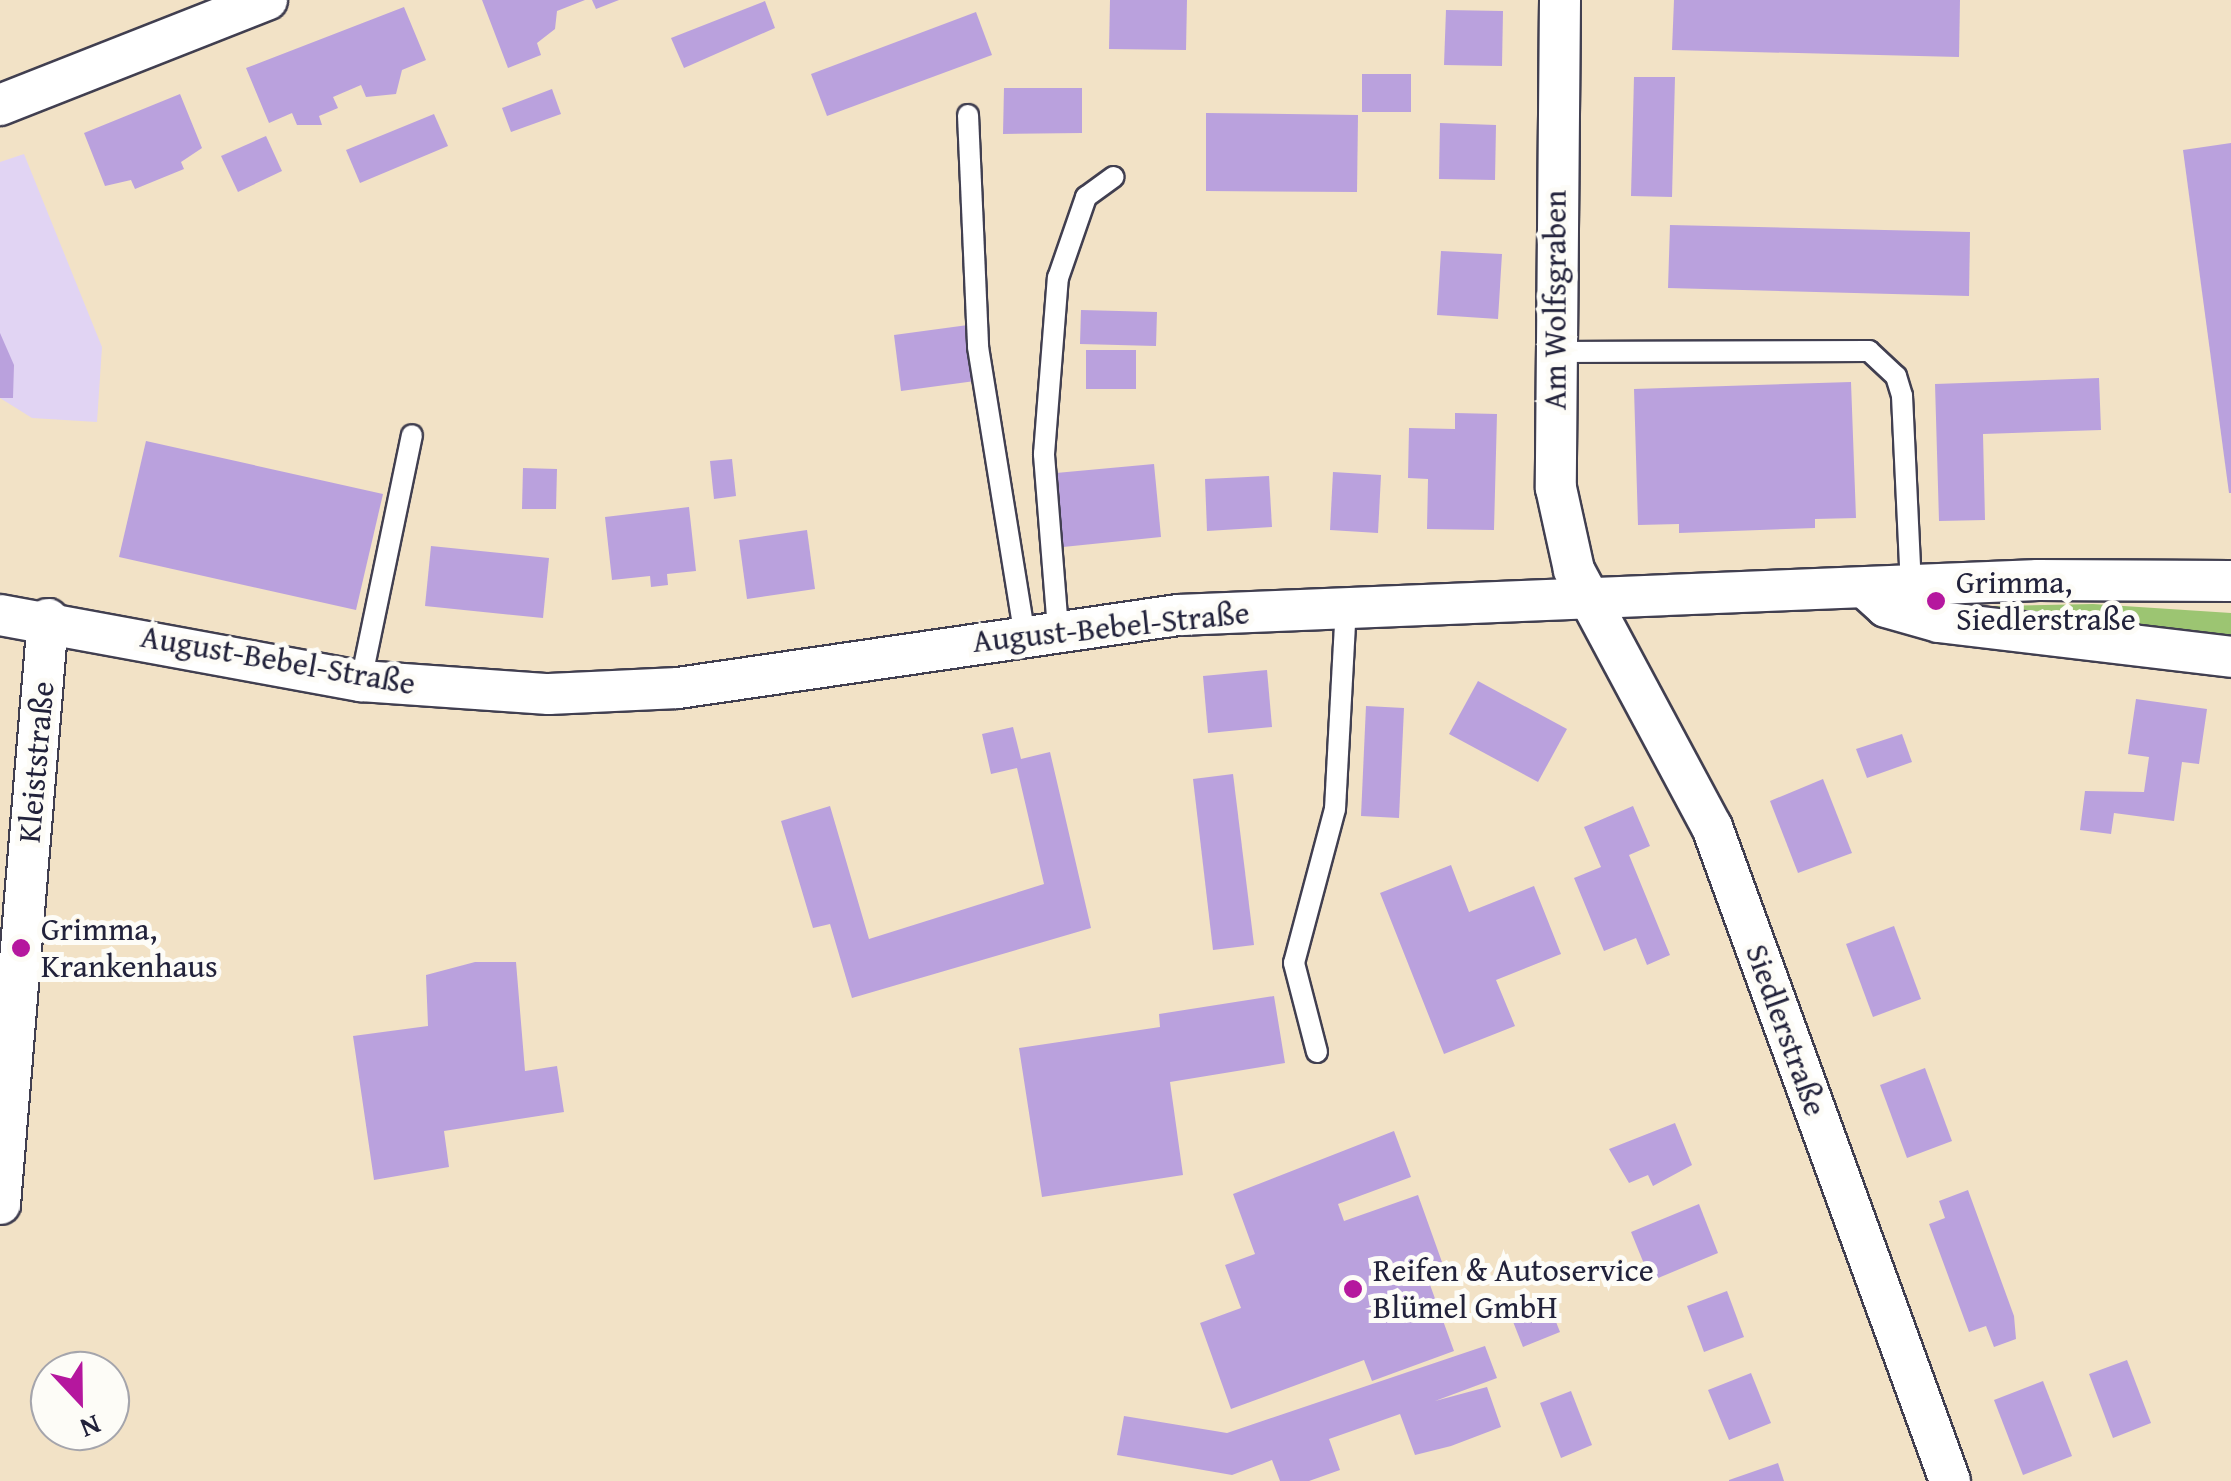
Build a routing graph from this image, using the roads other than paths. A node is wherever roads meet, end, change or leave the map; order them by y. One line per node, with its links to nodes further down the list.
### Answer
1 (267, 0): 3 (street)
2 (1560, 0): 6 (street, Am Wolfsgraben)
3 (0, 106)
4 (968, 115): 15 (lane)
5 (1114, 177): 15 (lane)
6 (1555, 352): 9 (lane); 11 (street, Am Wolfsgraben)
7 (412, 435): 17 (lane)
8 (2231, 581): 9 (street, August-Bebel-Straße)
9 (1910, 585): 10 (street, August-Bebel-Straße)
10 (1865, 588): 11 (street, August-Bebel-Straße); 16 (street)
11 (1584, 597): 12 (street, August-Bebel-Straße); 22 (street, Siedlerstraße)
12 (1346, 604): 15 (street, August-Bebel-Straße); 19 (lane)
13 (0, 614): 14 (street, August-Bebel-Straße)
14 (48, 620): 17 (street, August-Bebel-Straße); 18 (street, Kleiststraße)
15 (1041, 631): 17 (street, August-Bebel-Straße)
16 (2231, 657)
17 (361, 681)
18 (12, 904): 20 (street, Kleiststraße)
19 (1317, 1052)
20 (5, 1082): 21 (street, Kleiststraße)
21 (0, 1204)
22 (1950, 1481)

